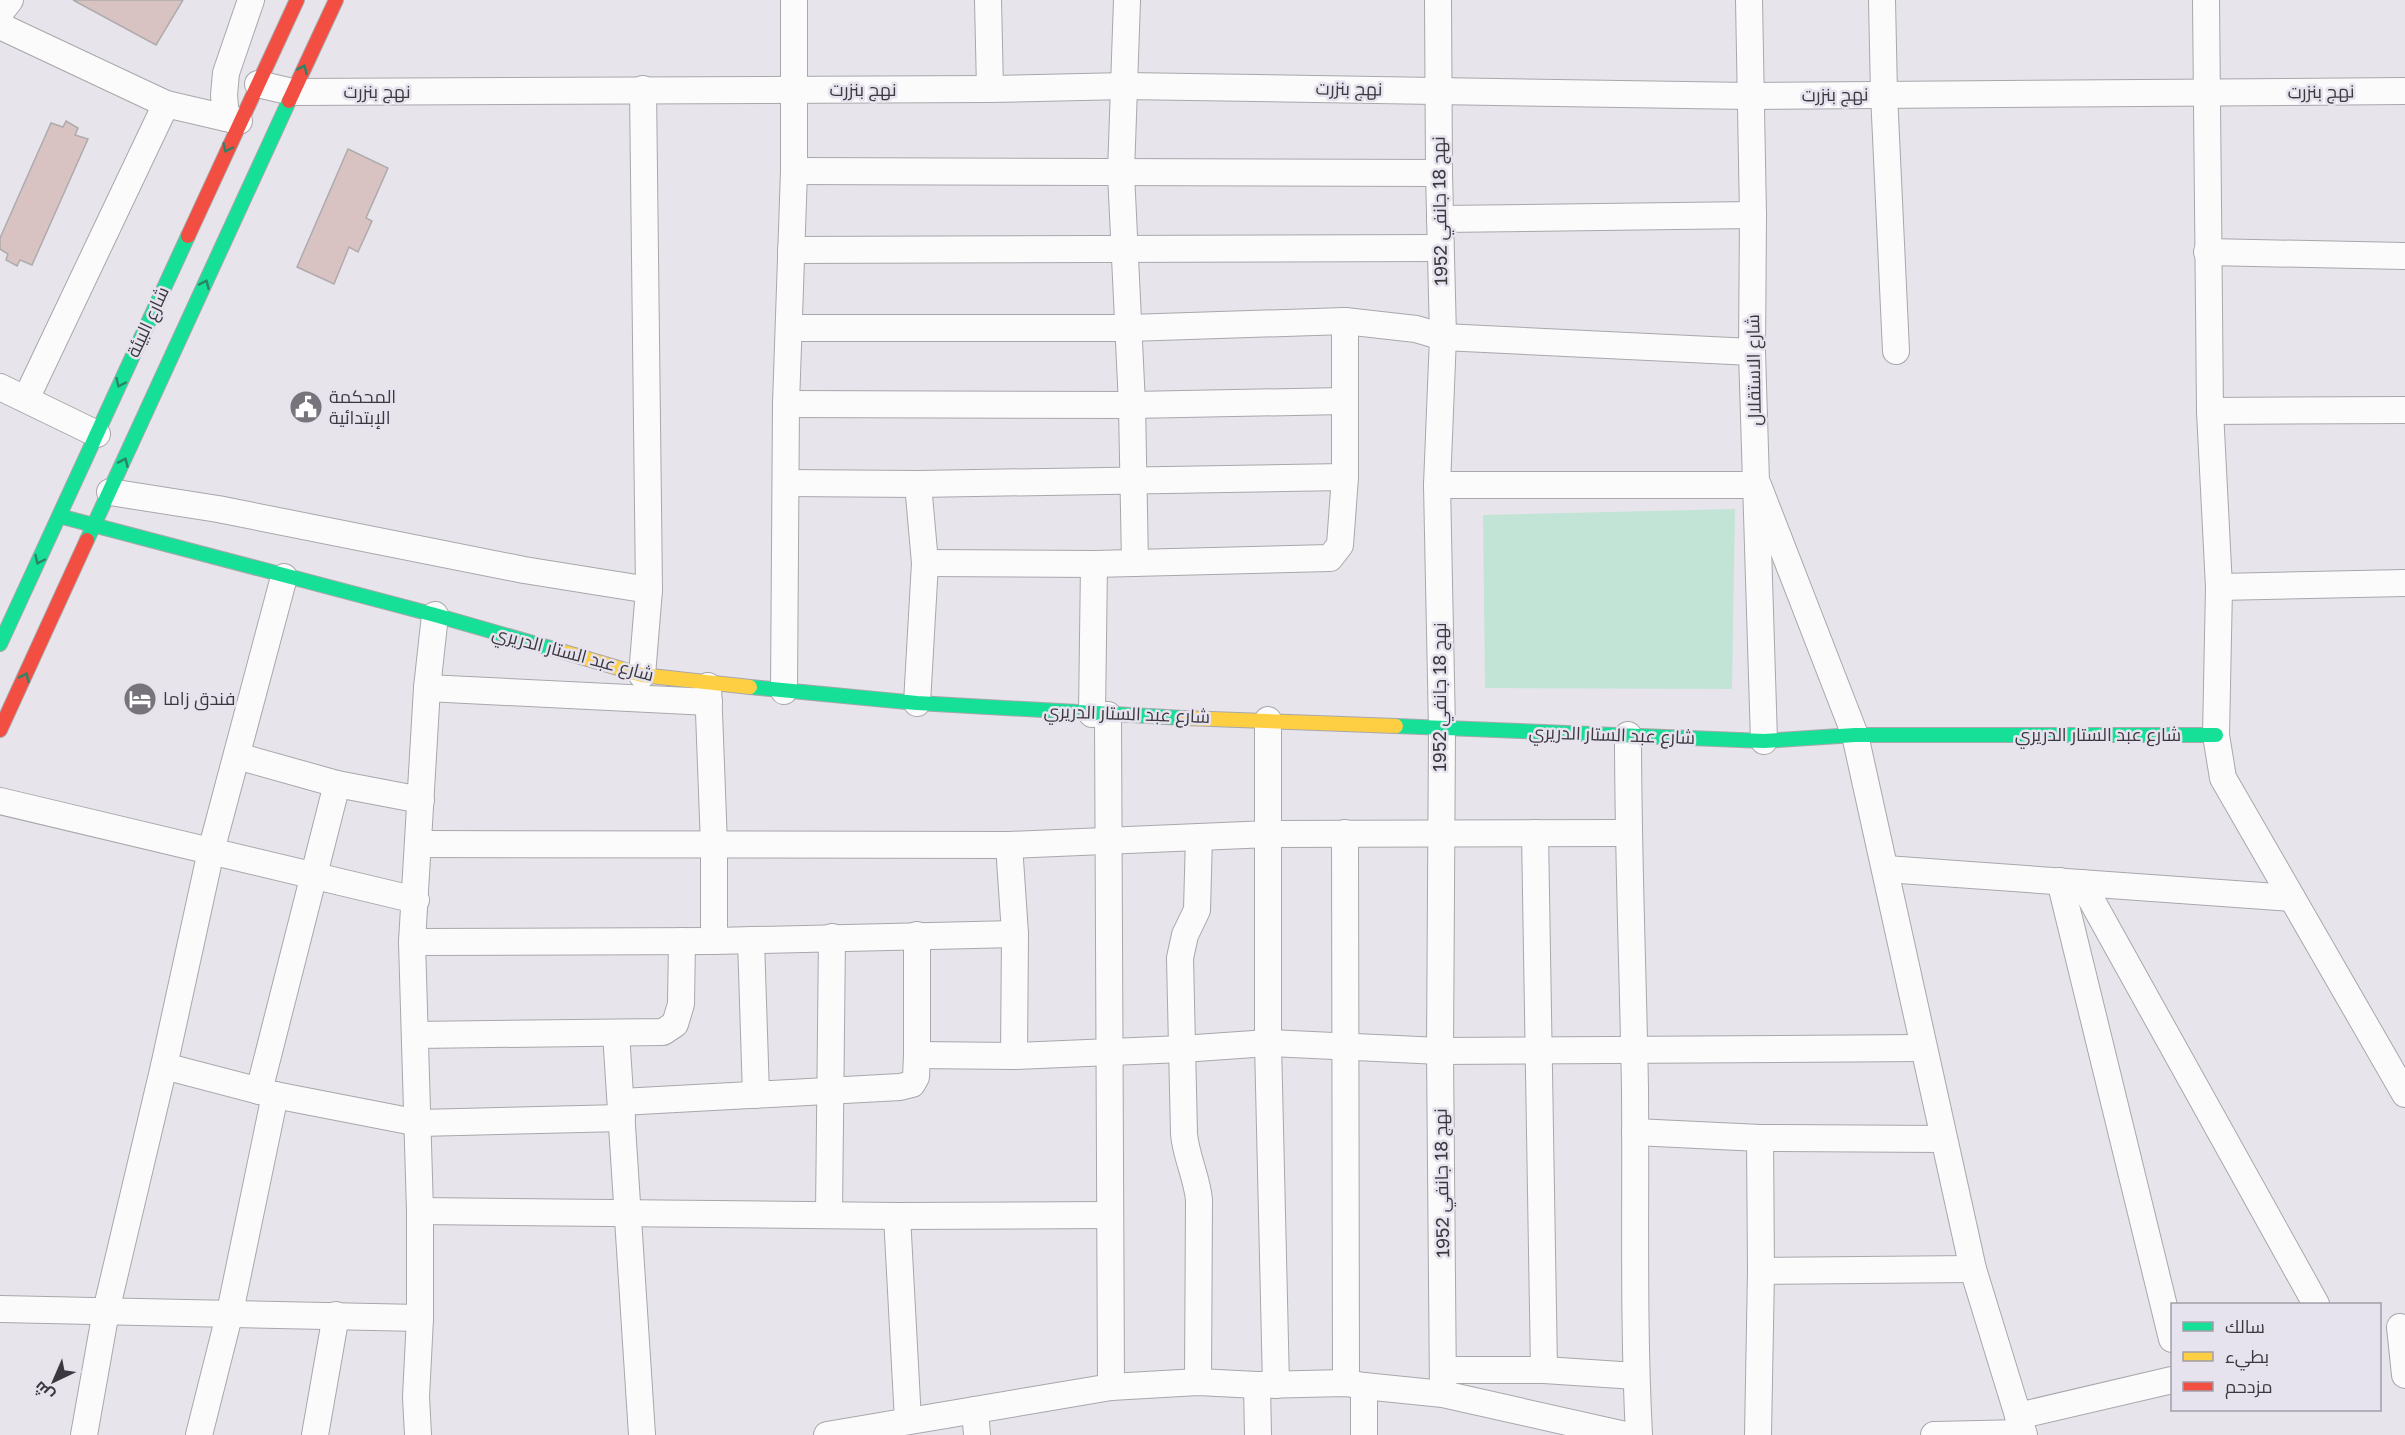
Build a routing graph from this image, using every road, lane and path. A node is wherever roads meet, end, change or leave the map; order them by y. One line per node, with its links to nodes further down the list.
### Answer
1 (10, 0): 12 (street)
2 (251, 0): 26 (street)
3 (297, 0): 14 (street, شارع البيئة)
4 (336, 0): 21 (street, one-way to 4)
5 (794, 0): 18 (street)
6 (988, 0): 17 (street)
7 (1127, 0): 15 (street)
8 (1438, 0): 19 (street, نهج 18 جانفي 1952)
9 (1749, 0): 24 (street, شارع الاستقلال)
10 (1882, 0): 22 (street)
11 (2206, 0): 23 (street)
12 (0, 13)
13 (0, 26): 25 (street)
14 (258, 84): 21 (street, نهج بنزرت); 26 (street, شارع البيئة)
15 (1125, 86): 17 (street, نهج بنزرت); 19 (street, نهج بنزرت); 28 (street)
16 (643, 89): 18 (street, نهج بنزرت); 21 (street, نهج بنزرت); 66 (street)
17 (990, 89): 18 (street, نهج بنزرت)
18 (795, 90): 27 (street)
19 (1438, 91): 24 (street, نهج بنزرت); 29 (street, نهج 18 جانفي 1952)
20 (2405, 91): 23 (street, نهج بنزرت)
21 (292, 92): 57 (street, one-way to 21)
22 (1884, 94): 23 (street, نهج بنزرت); 24 (street, نهج بنزرت); 41 (street)
23 (2208, 94): 35 (street)
24 (1750, 96): 30 (street, شارع الاستقلال)
25 (166, 104): 26 (street); 44 (street)
26 (233, 119): 50 (street, شارع البيئة, one-way to 50)
27 (794, 171): 28 (street); 34 (street)
28 (1120, 172): 29 (street); 33 (street)
29 (1439, 173): 31 (street, نهج 18 جانفي 1952)
30 (1754, 215): 31 (street); 42 (street, شارع الاستقلال)
31 (1440, 219): 32 (street, نهج 18 جانفي 1952)
32 (1440, 248): 33 (street); 40 (street, نهج 18 جانفي 1952)
33 (1126, 249): 34 (street); 39 (street)
34 (791, 250): 38 (street)
35 (2207, 252): 36 (street); 49 (street)
36 (2405, 256)
37 (1345, 321): 39 (street); 40 (street); 45 (street)
38 (789, 328): 39 (street); 46 (street)
39 (1129, 328): 47 (street)
40 (1443, 337): 42 (street); 55 (street, نهج 18 جانفي 1952)
41 (1896, 351)
42 (1752, 352): 56 (street, شارع الاستقلال)
43 (0, 387): 44 (street)
44 (26, 399): 50 (street)
45 (1344, 401): 47 (street); 51 (street)
46 (786, 404): 47 (street); 53 (street)
47 (1132, 405): 52 (street)
48 (2405, 410): 49 (street)
49 (2210, 411): 65 (street)
50 (97, 434): 58 (street, شارع البيئة)
51 (1345, 477): 52 (street); 61 (street)
52 (1134, 481): 54 (street); 61 (street)
53 (787, 483): 54 (street); 73 (street)
54 (918, 484): 60 (street)
55 (1437, 485): 56 (street); 78 (street, نهج 18 جانفي 1952)
56 (1758, 485): 81 (street); 83 (street, شارع الاستقلال)
57 (110, 492): 59 (street); 66 (street)
58 (59, 516): 59 (street, شارع عبد الستار الدريري); 68 (street, شارع البيئة, one-way to 68)
59 (95, 525): 63 (street, شارع عبد الستار الدريري); 69 (street)
60 (925, 563): 62 (street); 75 (street)
61 (1135, 563): 62 (street)
62 (1094, 564): 76 (street)
63 (284, 577): 67 (street, شارع عبد الستار الدريري); 84 (street)
64 (2405, 583): 65 (street)
65 (2219, 587): 82 (street)
66 (649, 590): 71 (street)
67 (435, 615): 71 (street, شارع عبد الستار الدريري); 72 (street)
68 (13, 628): 69 (street); 70 (street, شارع البيئة)
69 (44, 637): 79 (street, one-way to 69)
70 (0, 644)
71 (642, 675): 74 (street, شارع عبد الستار الدريري)
72 (427, 688): 74 (street); 86 (street)
73 (783, 691): 74 (street, شارع عبد الستار الدريري); 75 (street, شارع عبد الستار الدريري)
74 (708, 693): 96 (street)
75 (917, 703): 76 (street, شارع عبد الستار الدريري)
76 (1100, 714): 77 (street, شارع عبد الستار الدريري); 94 (street)
77 (1268, 720): 78 (street, شارع عبد الستار الدريري); 91 (street)
78 (1442, 729): 80 (street, شارع عبد الستار الدريري); 92 (street, نهج 18 جانفي 1952)
79 (0, 730)
80 (1628, 735): 83 (street, شارع عبد الستار الدريري); 90 (street)
81 (1855, 735): 82 (street, شارع عبد الستار الدريري); 83 (street, شارع عبد الستار الدريري); 99 (street)
82 (2216, 735): 102 (street)
83 (1764, 741)
84 (237, 756): 85 (street); 98 (street)
85 (337, 784): 86 (street); 100 (street)
86 (421, 800): 95 (street)
87 (0, 801): 98 (street)
88 (1345, 833): 91 (street); 92 (street); 114 (street)
89 (1535, 833): 90 (street); 92 (street); 117 (street)
90 (1628, 833): 119 (street)
91 (1269, 834): 93 (street); 113 (street)
92 (1440, 835): 120 (street, نهج 18 جانفي 1952)
93 (1199, 837): 94 (street); 116 (street)
94 (1109, 840): 97 (street); 118 (street)
95 (419, 844): 96 (street); 103 (street)
96 (714, 845): 97 (street); 109 (street)
97 (1009, 845): 104 (street)
98 (211, 851): 100 (street); 123 (street)
99 (1886, 869): 101 (street); 115 (street)
100 (314, 876): 103 (street); 125 (street)
101 (2071, 882): 102 (street); 140 (street); 147 (street)
102 (2292, 898): 126 (street)
103 (416, 900): 110 (street)
104 (1015, 934): 105 (street); 122 (street)
105 (918, 935): 106 (street); 121 (street)
106 (832, 937): 107 (street); 124 (street)
107 (751, 940): 109 (street); 127 (street)
108 (682, 941): 109 (street); 110 (street); 111 (street)
109 (714, 941)
110 (412, 942): 112 (street)
111 (616, 1033): 112 (street); 128 (street)
112 (415, 1035): 129 (street)
113 (1268, 1043): 114 (street); 116 (street); 155 (street)
114 (1345, 1047): 120 (street); 154 (street)
115 (1923, 1048): 119 (street); 132 (street)
116 (1182, 1049): 118 (street); 152 (street)
117 (1539, 1049): 119 (street); 120 (street); 148 (street)
118 (1108, 1050): 122 (street); 136 (street)
119 (1634, 1050): 130 (street)
120 (1440, 1051): 153 (street, نهج 18 جانفي 1952)
121 (917, 1055): 122 (street); 124 (street)
122 (1014, 1056)
123 (164, 1066): 125 (street); 141 (street)
124 (831, 1091): 127 (street); 135 (street)
125 (267, 1093): 129 (street); 142 (street)
126 (2405, 1094)
127 (756, 1095): 128 (street)
128 (621, 1110): 129 (street); 134 (street)
129 (419, 1123): 133 (street)
130 (1635, 1132): 131 (street); 150 (street)
131 (1760, 1138): 132 (street); 139 (street)
132 (1943, 1139): 138 (street)
133 (420, 1211): 134 (street); 145 (street)
134 (628, 1213): 135 (street); 164 (street)
135 (829, 1214): 137 (street)
136 (1110, 1215): 137 (street); 156 (street)
137 (897, 1216): 158 (street)
138 (1973, 1269): 139 (street); 159 (street)
139 (1761, 1271): 171 (street)
140 (2315, 1303)
141 (106, 1311): 142 (street); 143 (street); 160 (street)
142 (230, 1312): 144 (street); 161 (street)
143 (1, 1315)
144 (336, 1315): 145 (street); 162 (street)
145 (420, 1318): 163 (street)
146 (2395, 1328): 149 (street)
147 (2171, 1334)
148 (1544, 1370): 150 (street); 153 (street)
149 (2405, 1375)
150 (1636, 1376): 170 (street)
151 (2171, 1380): 159 (street)
152 (1198, 1382): 155 (street); 156 (street)
153 (1444, 1382): 154 (street); 169 (street)
154 (1355, 1384): 155 (street); 168 (street)
155 (1266, 1385): 167 (street)
156 (1111, 1387): 157 (street)
157 (975, 1410): 158 (street); 166 (street)
158 (908, 1421): 165 (street)
159 (2022, 1428): 172 (street)
160 (84, 1435)
161 (199, 1435)
162 (315, 1435)
163 (418, 1435)
164 (642, 1435)
165 (827, 1435)
166 (977, 1435)
167 (1258, 1435)
168 (1364, 1435)
169 (1625, 1435)
170 (1639, 1435)
171 (1758, 1435)
172 (1934, 1435)

